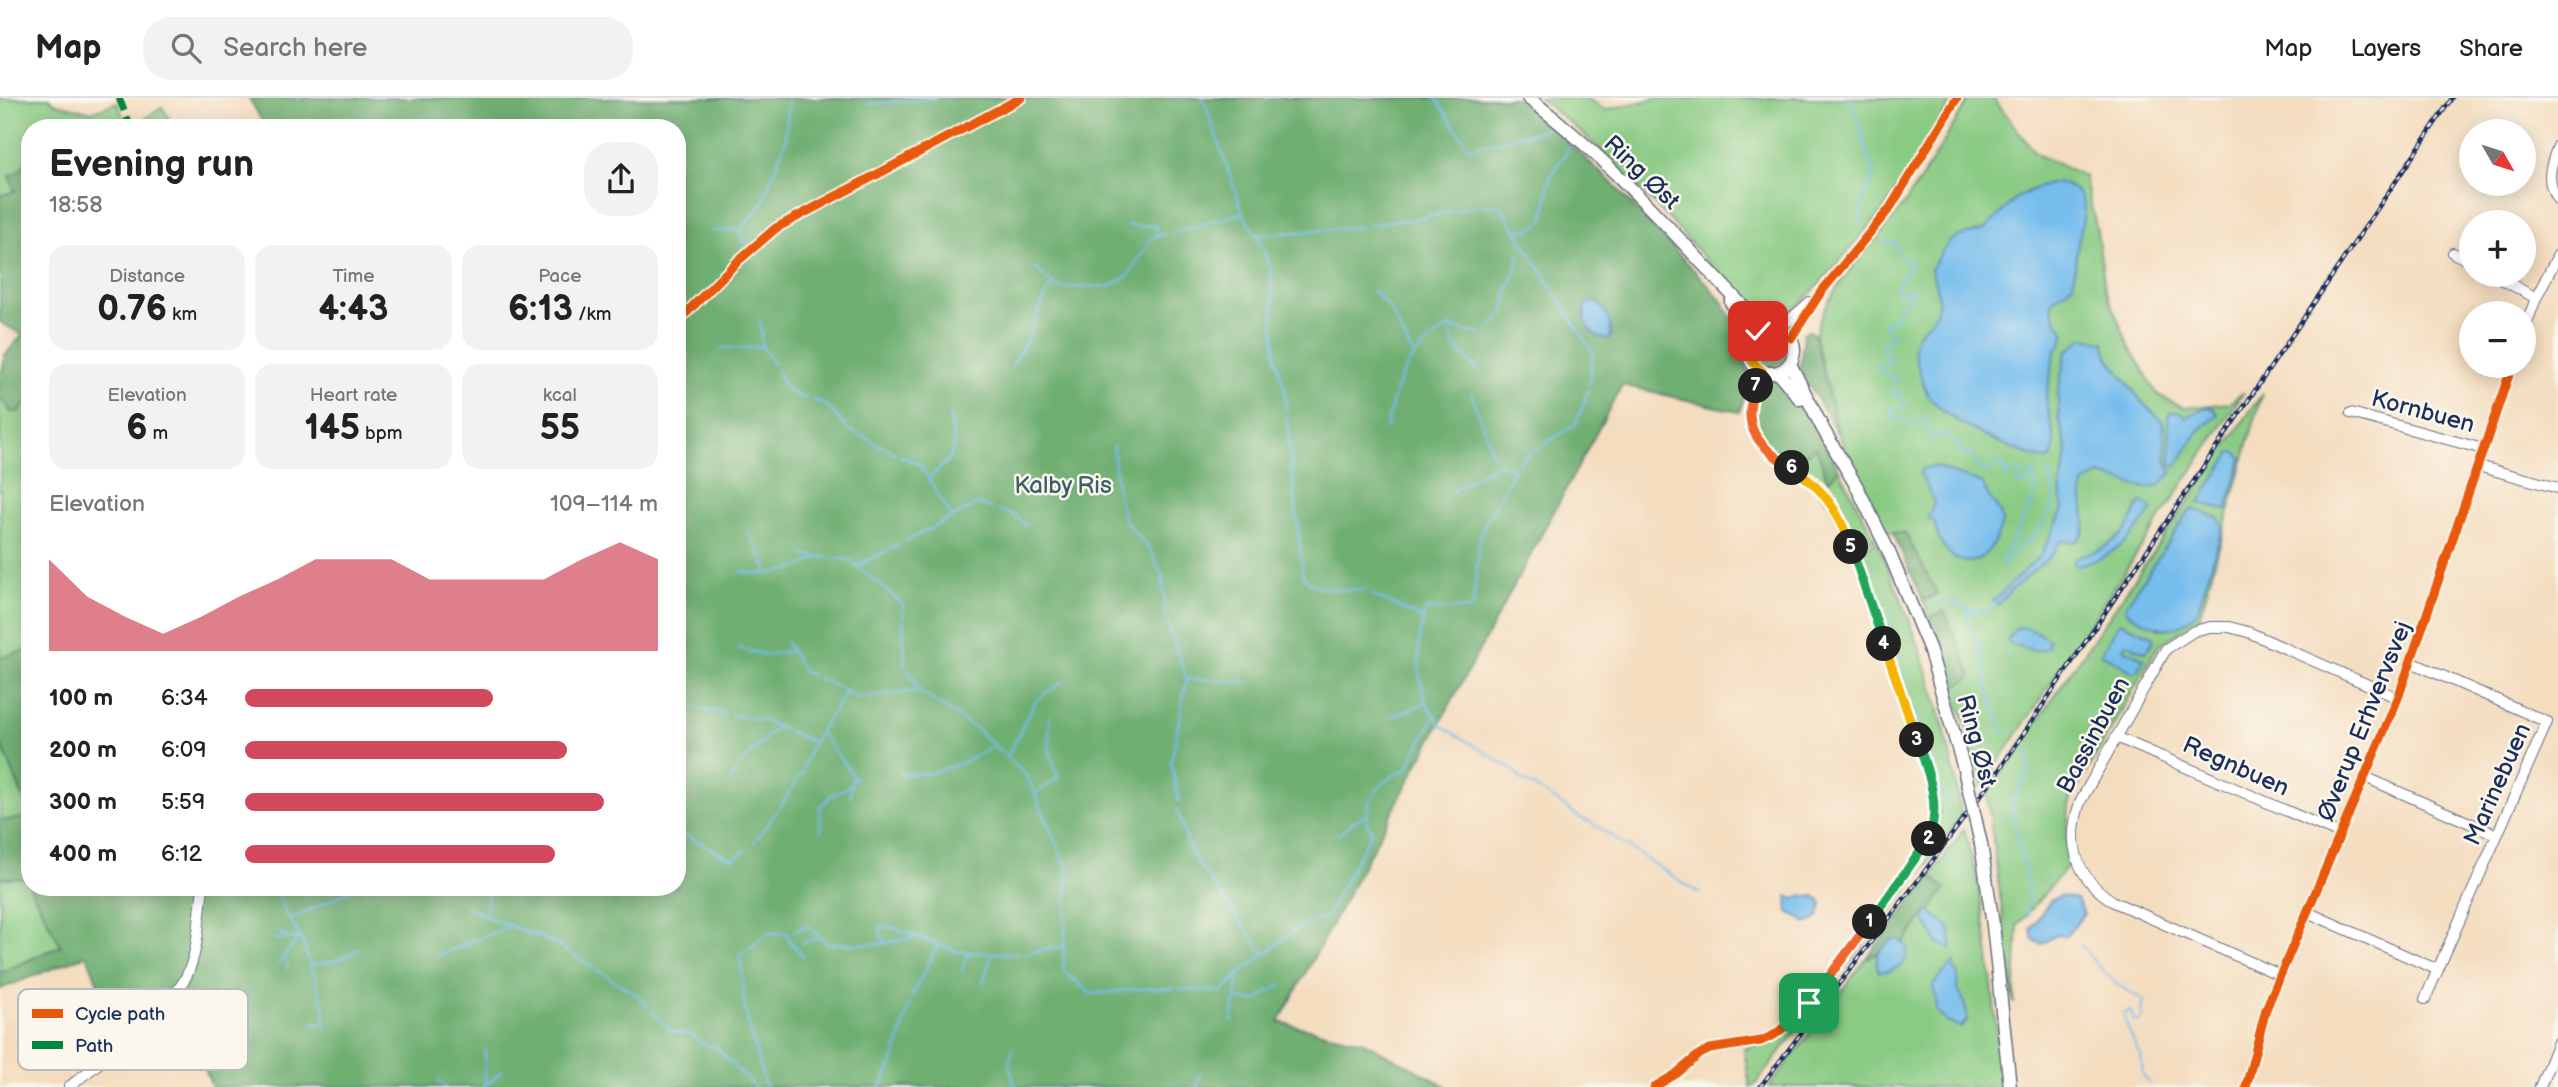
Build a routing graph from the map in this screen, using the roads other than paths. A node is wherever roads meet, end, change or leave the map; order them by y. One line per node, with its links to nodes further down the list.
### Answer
1 (1021, 98): 14 (street)
2 (1528, 98): 9 (main road, Ring Øst)
3 (1957, 98): 11 (street)
4 (2558, 146): 5 (street)
5 (2558, 200)
6 (2453, 253): 8 (street)
7 (2558, 255): 12 (street)
8 (2459, 256)
9 (1720, 284): 15 (main road, Ring Øst); 17 (main road, Ring Øst)
10 (2516, 287): 12 (street)
11 (1821, 292): 16 (street); 18 (street)
12 (2536, 298): 13 (street)
13 (2535, 301)
14 (686, 313)
15 (1764, 328): 16 (main road); 17 (main road)
16 (1779, 329): 18 (main road)
17 (1753, 337): 20 (main road)
18 (1791, 338): 19 (main road)
19 (1790, 364): 21 (main road); 24 (main road, Ring Øst)
20 (1762, 371): 21 (main road); 45 (street)
21 (1778, 372): 24 (main road, Ring Øst)
22 (2508, 378): 25 (street, Øverup Erhvervsvej)
23 (2351, 413): 25 (street, Kornbuen)
24 (1823, 429): 46 (main road, Ring Øst, bridge)
25 (2483, 449): 26 (street, Øverup Erhvervsvej)
26 (2478, 466): 27 (street); 28 (street, Øverup Erhvervsvej)
27 (2558, 488)
28 (2411, 662): 29 (street, Øverup Erhvervsvej); 33 (street, Marinebuen)
29 (2399, 698): 30 (street, Bassinbuen); 31 (street, Øverup Erhvervsvej)
30 (2116, 737): 32 (street, Regnbuen); 37 (street, Bassinbuen)
31 (2365, 777): 32 (street, Øverup Erhvervsvej); 33 (street)
32 (2340, 834): 35 (street, Øverup Erhvervsvej)
33 (2497, 835): 36 (street, Marinebuen)
34 (202, 896): 38 (street)
35 (2306, 912): 36 (street); 37 (street, Øverup Erhvervsvej)
36 (2438, 970): 39 (street, Marinebuen)
37 (2280, 975): 47 (street, Øverup Erhvervsvej)
38 (176, 989)
39 (2425, 999)
40 (2558, 1042): 43 (street)
41 (2558, 1055): 43 (street)
42 (89, 1070): 44 (street)
43 (2546, 1075): 48 (street)
44 (69, 1087)
45 (1654, 1087)
46 (2010, 1087)
47 (2246, 1087)
48 (2540, 1087)

